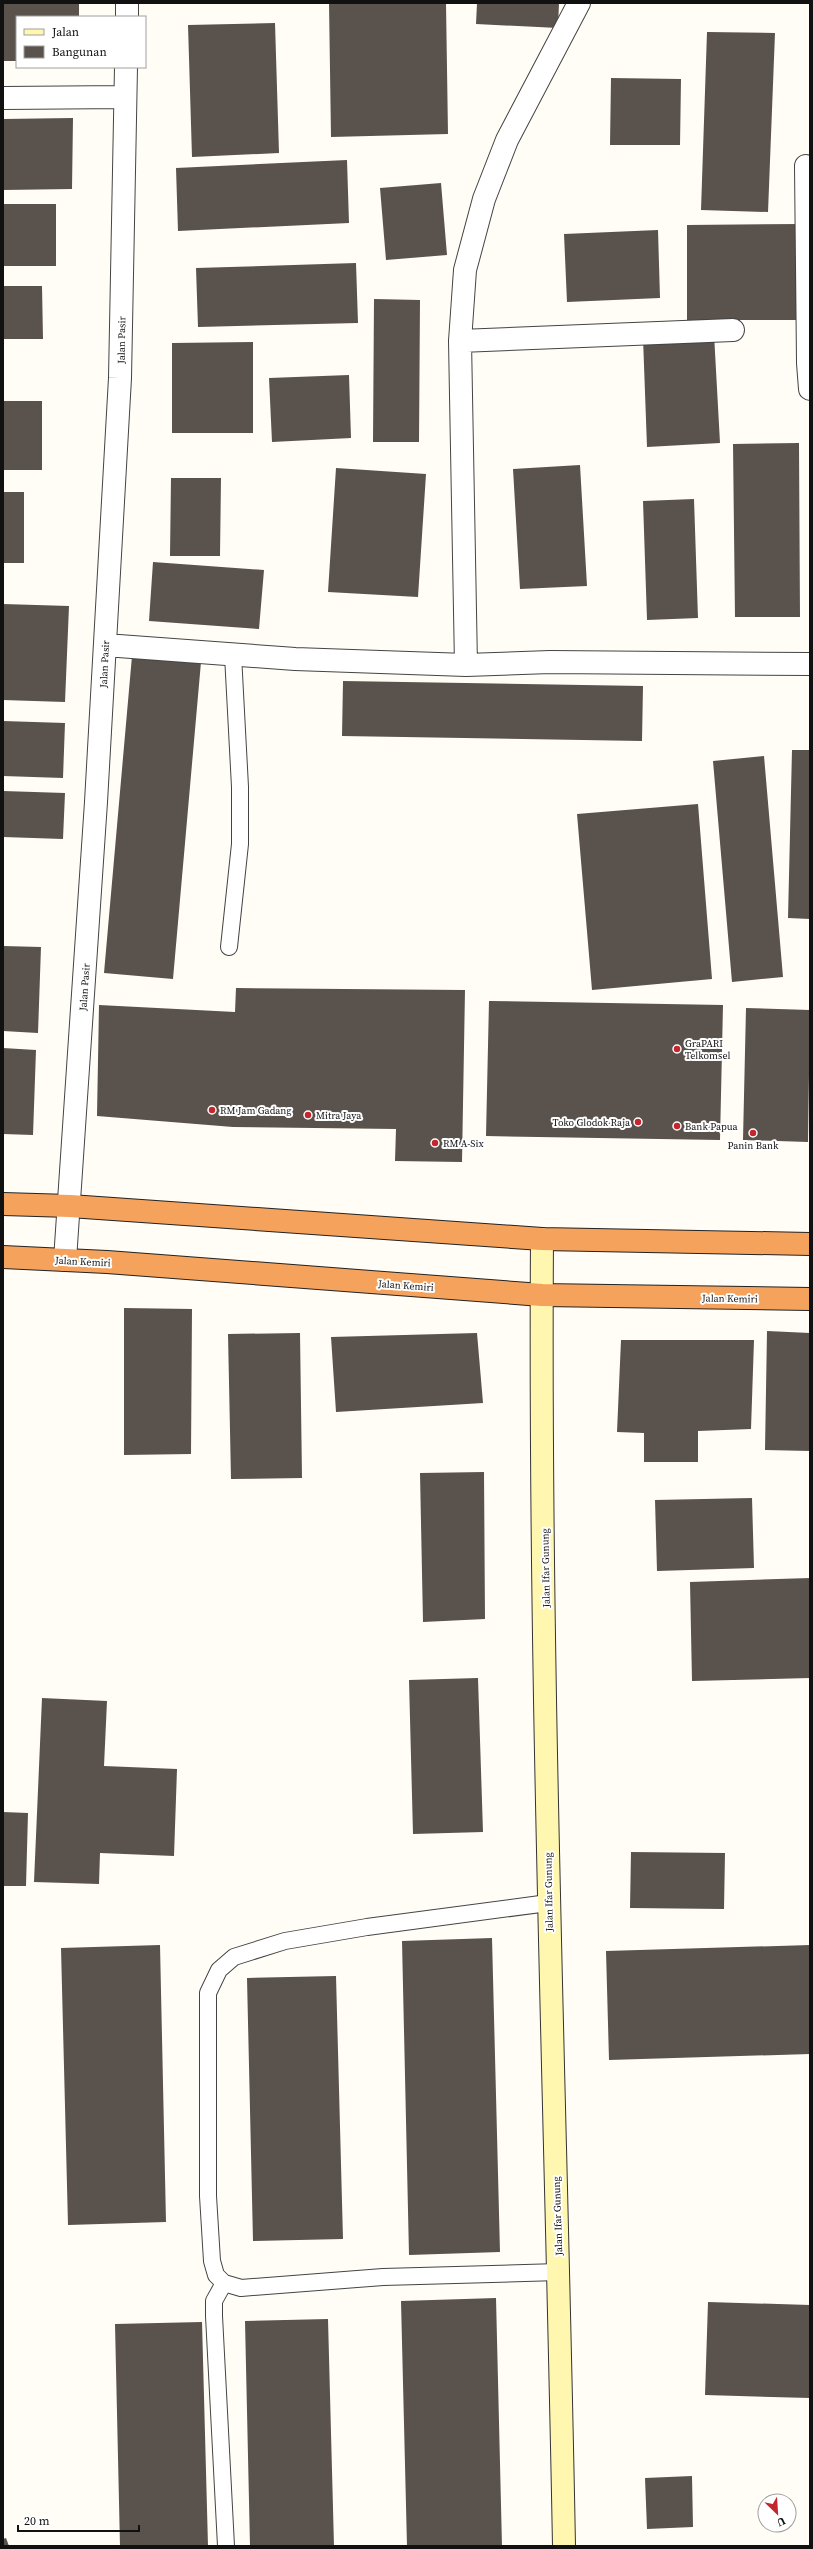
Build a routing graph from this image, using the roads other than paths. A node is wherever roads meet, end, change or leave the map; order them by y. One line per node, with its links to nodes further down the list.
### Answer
1 (127, 3): 3 (street)
2 (579, 3): 9 (street)
3 (127, 16)
4 (126, 68): 5 (street, Jalan Pasir)
5 (125, 96): 6 (street); 11 (street, Jalan Pasir)
6 (3, 98)
7 (806, 166): 10 (street)
8 (733, 330): 9 (street)
9 (460, 342): 14 (street)
10 (810, 389)
11 (105, 645): 12 (street); 17 (street, Jalan Pasir)
12 (232, 655): 14 (street); 15 (lane)
13 (810, 664): 14 (street)
14 (466, 665)
15 (229, 947)
16 (3, 1204): 17 (highway)
17 (70, 1206): 18 (highway); 21 (street, Jalan Pasir)
18 (542, 1239): 19 (highway); 22 (street, Jalan Ifar Gunung)
19 (810, 1244)
20 (3, 1257): 21 (highway, Jalan Kemiri)
21 (65, 1260): 22 (highway, Jalan Kemiri)
22 (542, 1295): 23 (highway, Jalan Kemiri); 24 (street, Jalan Ifar Gunung)
23 (810, 1299)
24 (548, 1903): 25 (street, Jalan Ifar Gunung); 26 (lane)
25 (559, 2272): 26 (lane); 28 (street, Jalan Ifar Gunung)
26 (224, 2283): 27 (lane)
27 (226, 2546)
28 (564, 2546)

